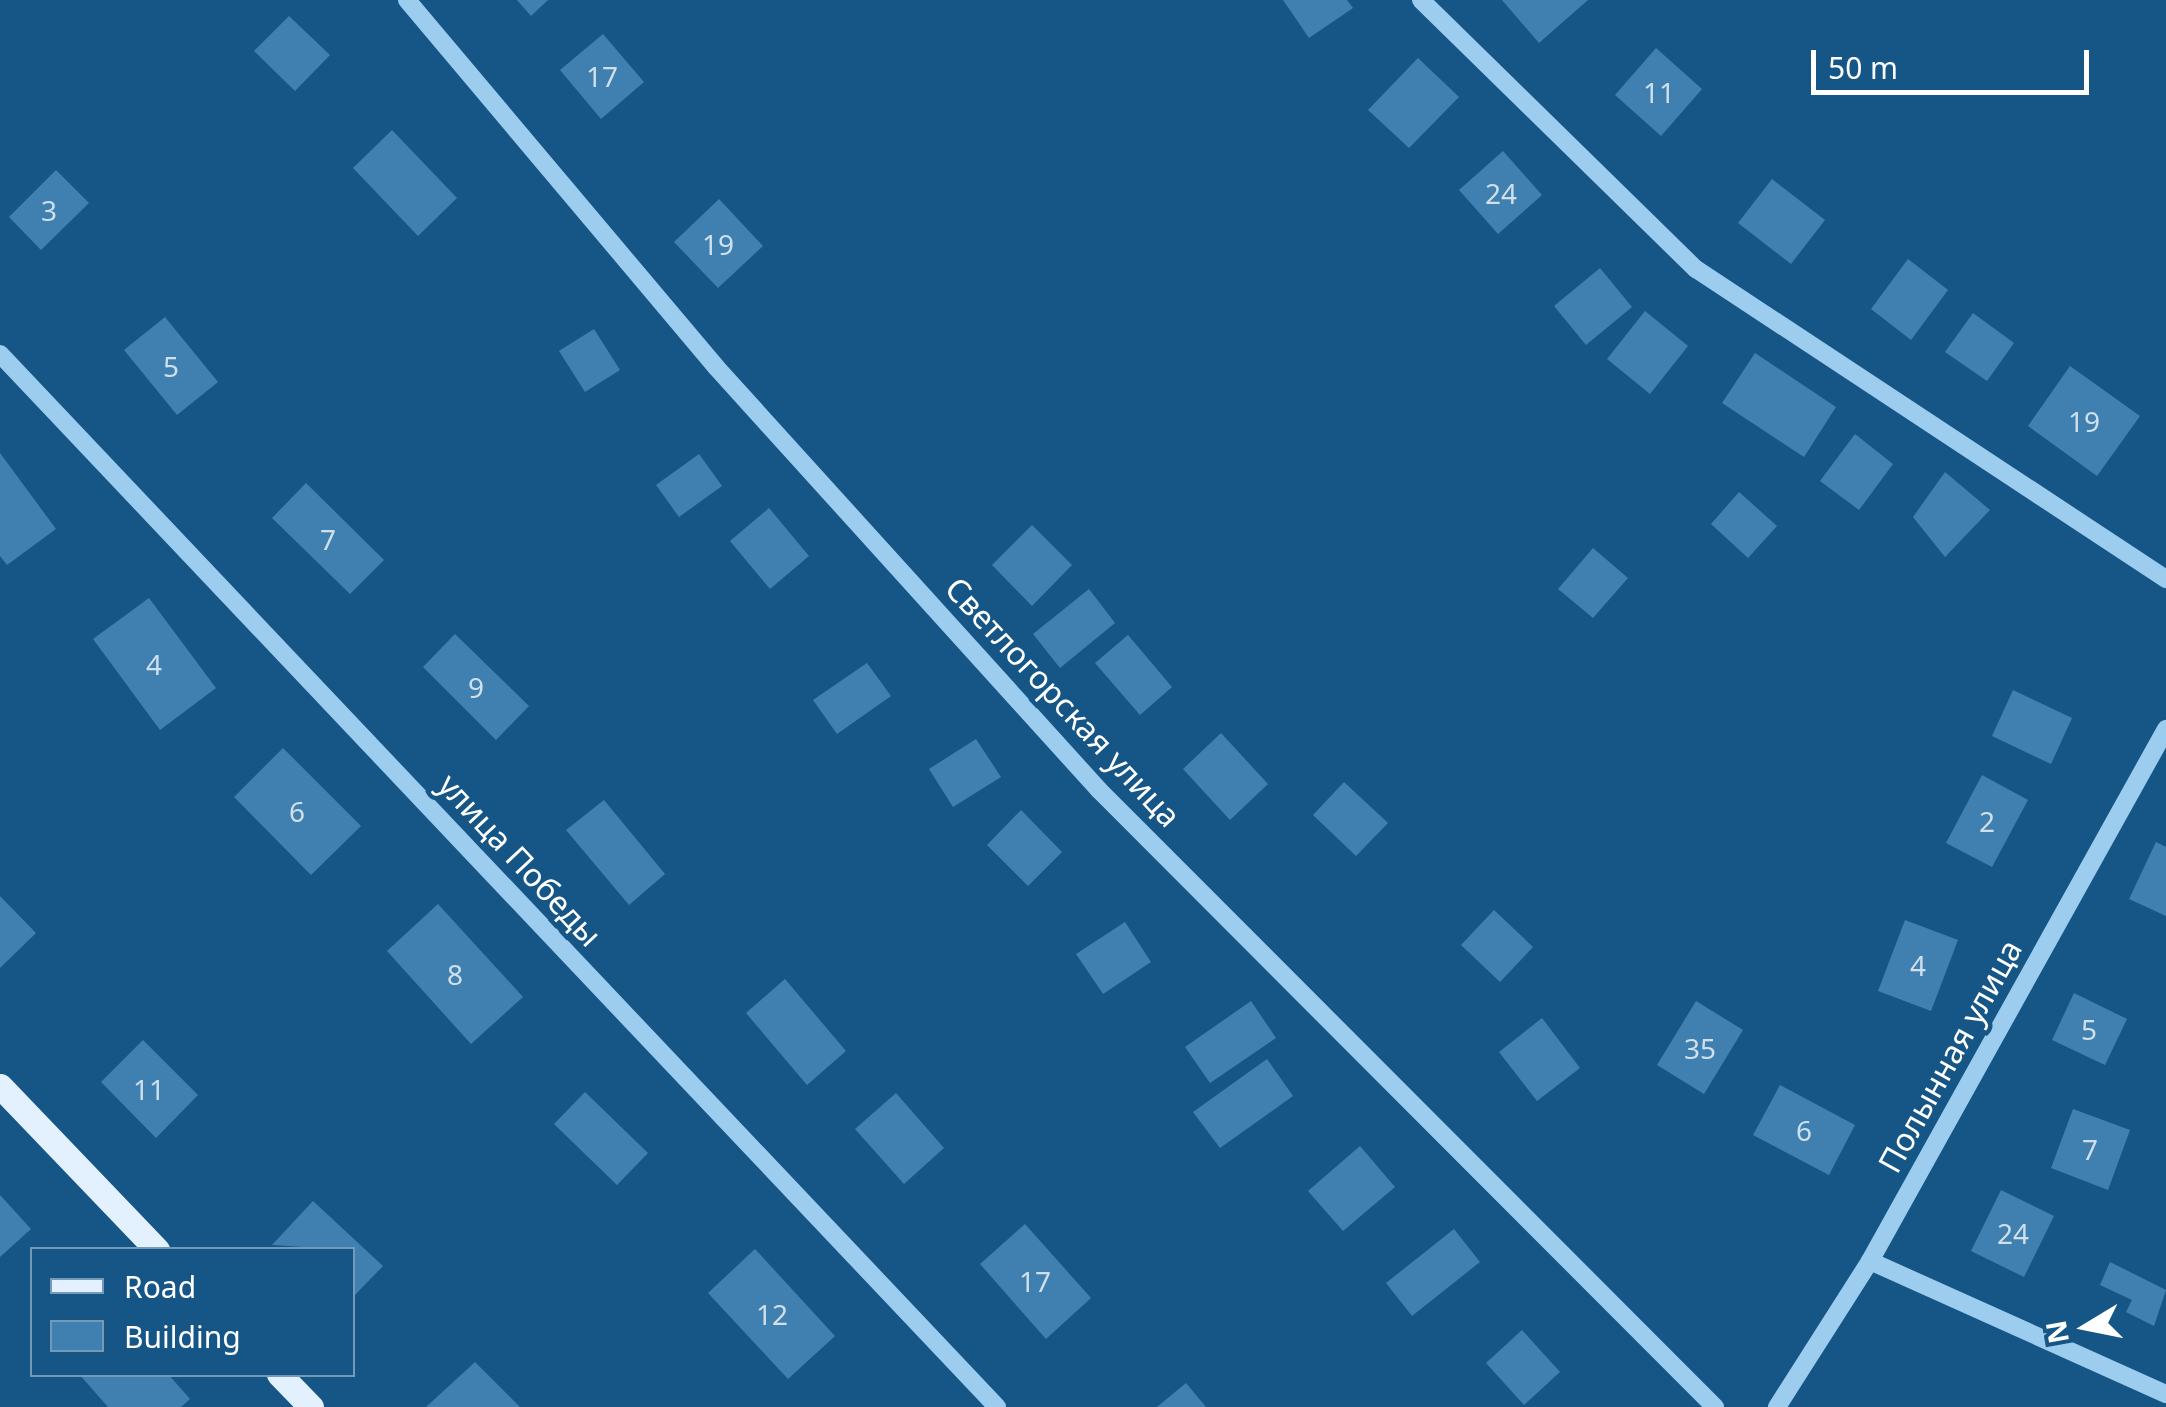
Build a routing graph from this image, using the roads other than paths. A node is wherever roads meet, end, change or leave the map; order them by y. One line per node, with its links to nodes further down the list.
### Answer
1 (407, 0): 13 (street, Светлогорская улица)
2 (1422, 0): 4 (street)
3 (0, 354): 12 (street, улица Победы)
4 (2166, 579)
5 (2166, 728): 8 (street, Полынная улица)
6 (0, 1086): 7 (main road)
7 (154, 1247)
8 (1870, 1261): 10 (street); 14 (street, Полынная улица)
9 (282, 1377): 11 (main road)
10 (2166, 1394)
11 (311, 1407)
12 (997, 1407)
13 (1715, 1407)
14 (1777, 1407)

